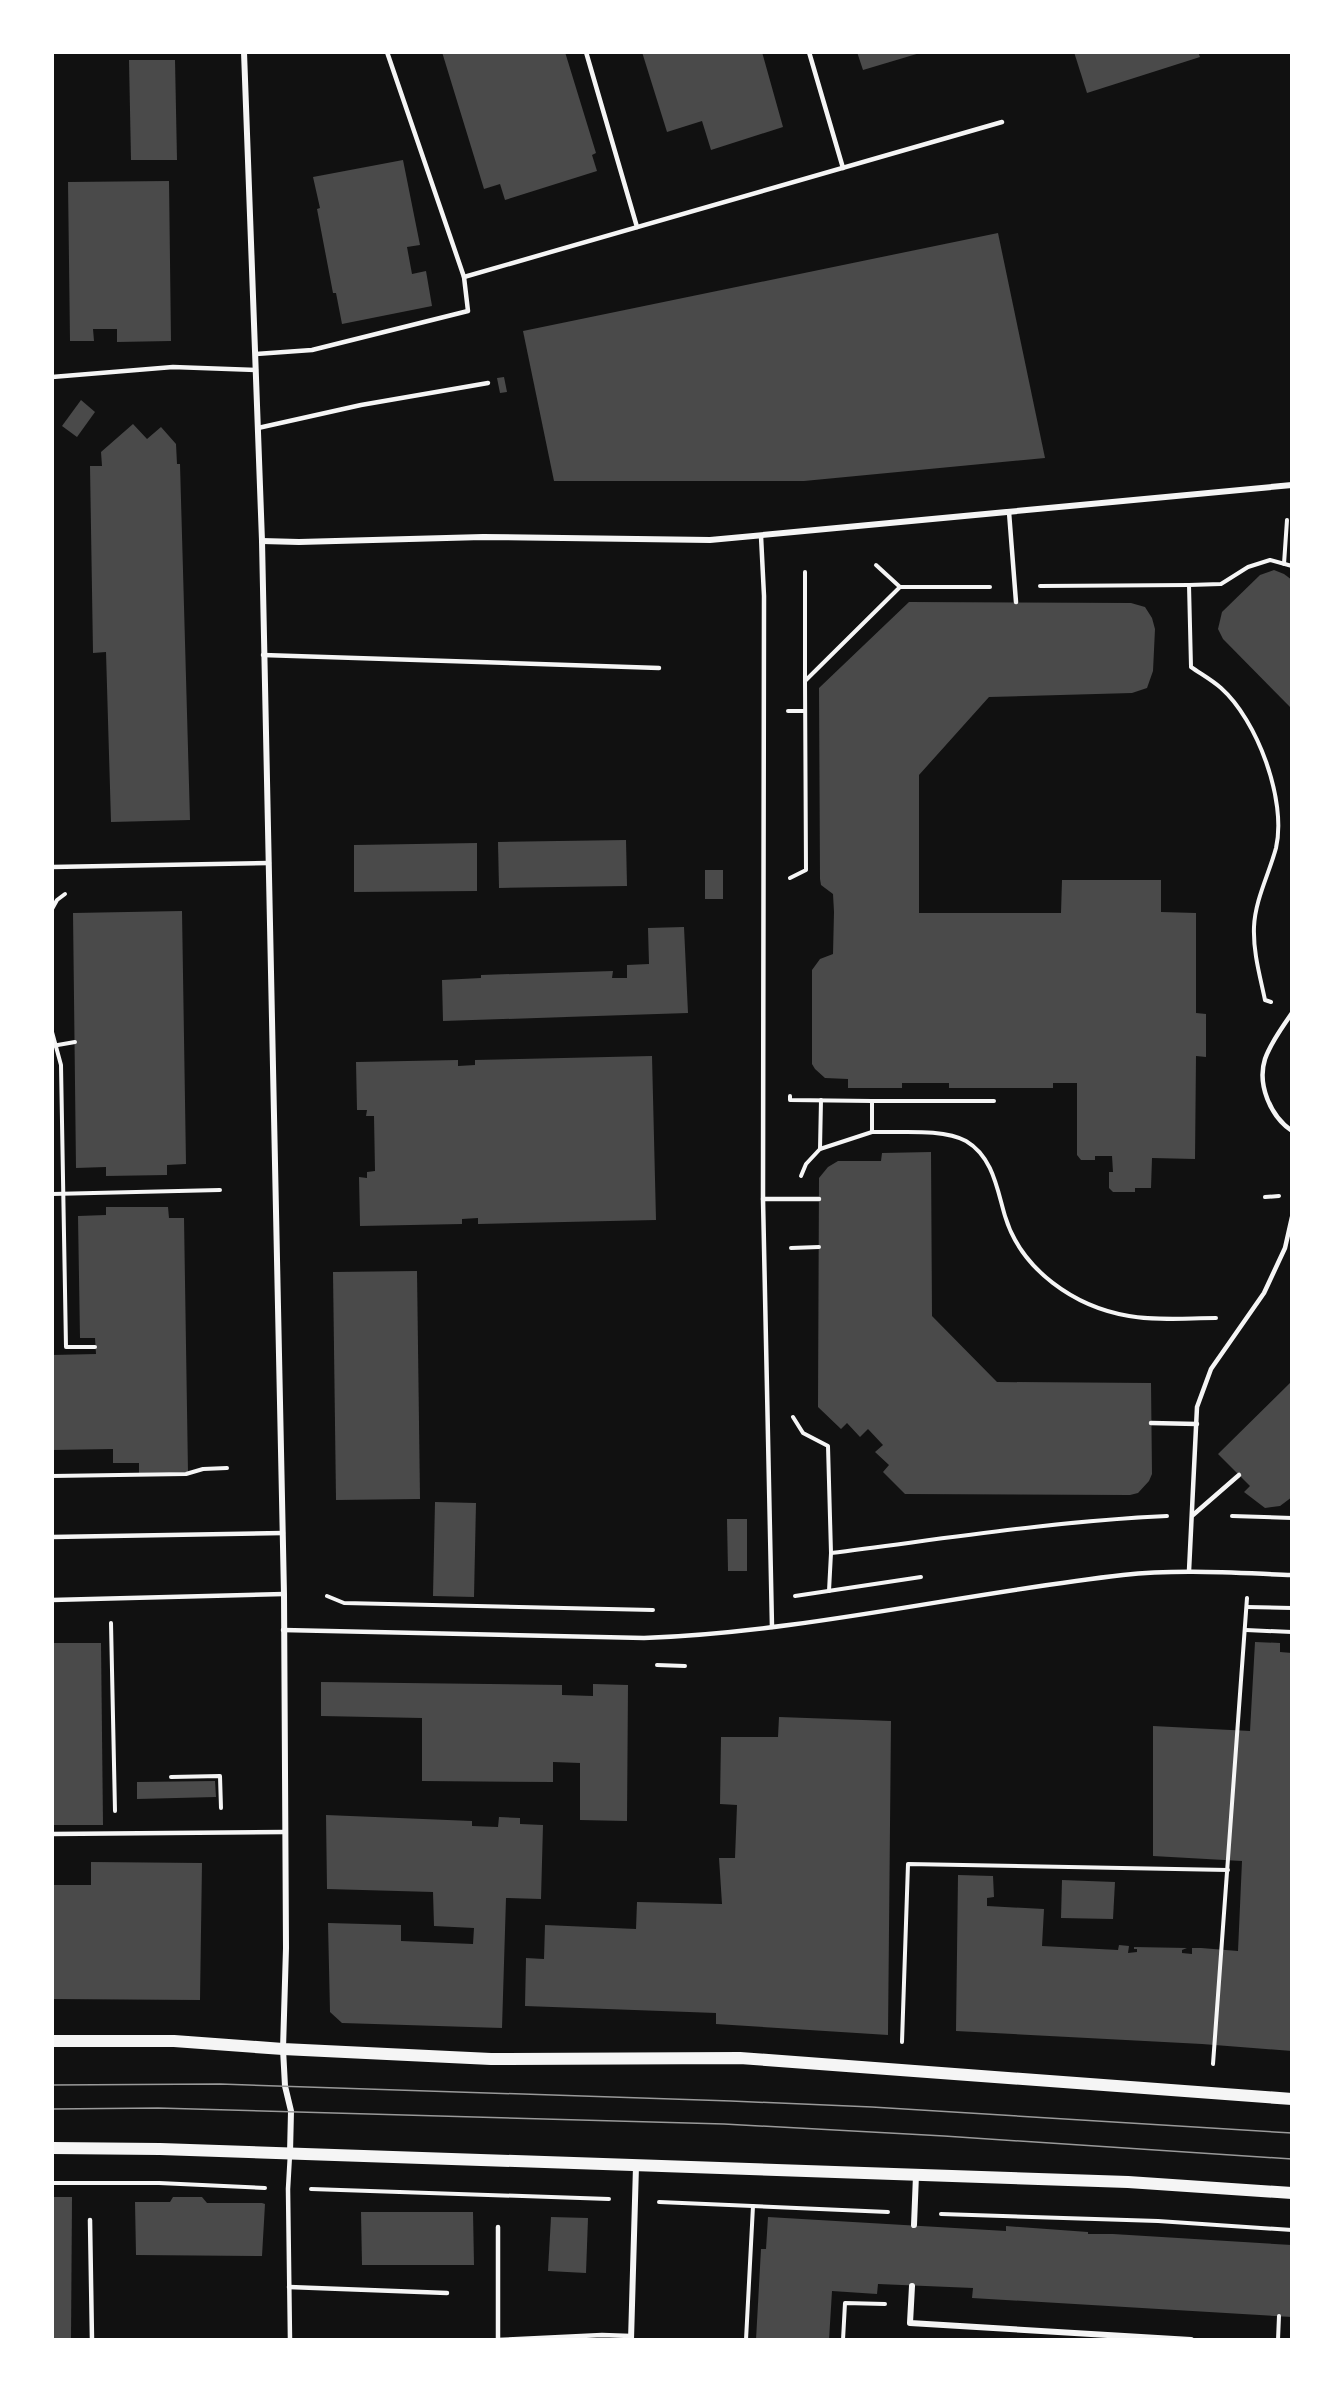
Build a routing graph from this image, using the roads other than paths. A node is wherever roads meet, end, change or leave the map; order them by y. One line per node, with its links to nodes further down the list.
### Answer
1 (244, 52): 9 (street)
2 (387, 52): 8 (lane)
3 (586, 52): 7 (lane)
4 (809, 52): 6 (lane)
5 (1002, 122): 6 (lane)
6 (843, 168): 7 (lane)
7 (637, 227): 8 (lane)
8 (464, 277): 9 (lane)
9 (256, 354): 10 (street)
10 (256, 370): 11 (lane); 13 (street)
11 (52, 377)
12 (488, 383): 13 (lane)
13 (258, 428): 17 (street)
14 (1292, 485): 15 (street)
15 (1009, 512): 16 (street); 18 (lane)
16 (761, 536): 17 (street); 25 (lane)
17 (262, 541): 19 (street)
18 (1017, 602)
19 (263, 655): 20 (lane); 21 (street)
20 (659, 668)
21 (269, 863): 22 (lane); 32 (street)
22 (52, 867)
23 (1292, 1013): 24 (lane)
24 (1292, 1131)
25 (763, 1199): 26 (lane); 38 (lane)
26 (819, 1199)
27 (1292, 1217): 29 (lane)
28 (1151, 1423): 29 (lane)
29 (1197, 1424): 31 (lane)
30 (1239, 1475): 31 (lane)
31 (1193, 1515): 34 (lane)
32 (283, 1533): 33 (lane); 36 (street)
33 (52, 1537)
34 (1189, 1571): 35 (lane); 38 (lane)
35 (1292, 1575)
36 (284, 1594): 37 (lane); 39 (street)
37 (52, 1600)
38 (772, 1627): 39 (lane)
39 (283, 1630): 40 (street)
40 (285, 1832): 41 (lane); 43 (street)
41 (52, 1834)
42 (52, 2041): 43 (main road)
43 (283, 2049): 44 (main road); 46 (street)
44 (1292, 2099)
45 (52, 2148): 46 (main road)
46 (290, 2154): 47 (main road); 54 (lane)
47 (636, 2166): 48 (main road); 56 (street)
48 (916, 2175): 49 (main road); 51 (street)
49 (1292, 2193)
50 (90, 2220): 58 (lane)
51 (914, 2226)
52 (498, 2227): 57 (lane)
53 (912, 2286): 60 (street)
54 (289, 2287): 55 (lane); 59 (lane)
55 (447, 2293)
56 (631, 2338): 57 (lane)
57 (498, 2339)
58 (92, 2340)
59 (290, 2340)
60 (1191, 2340)

